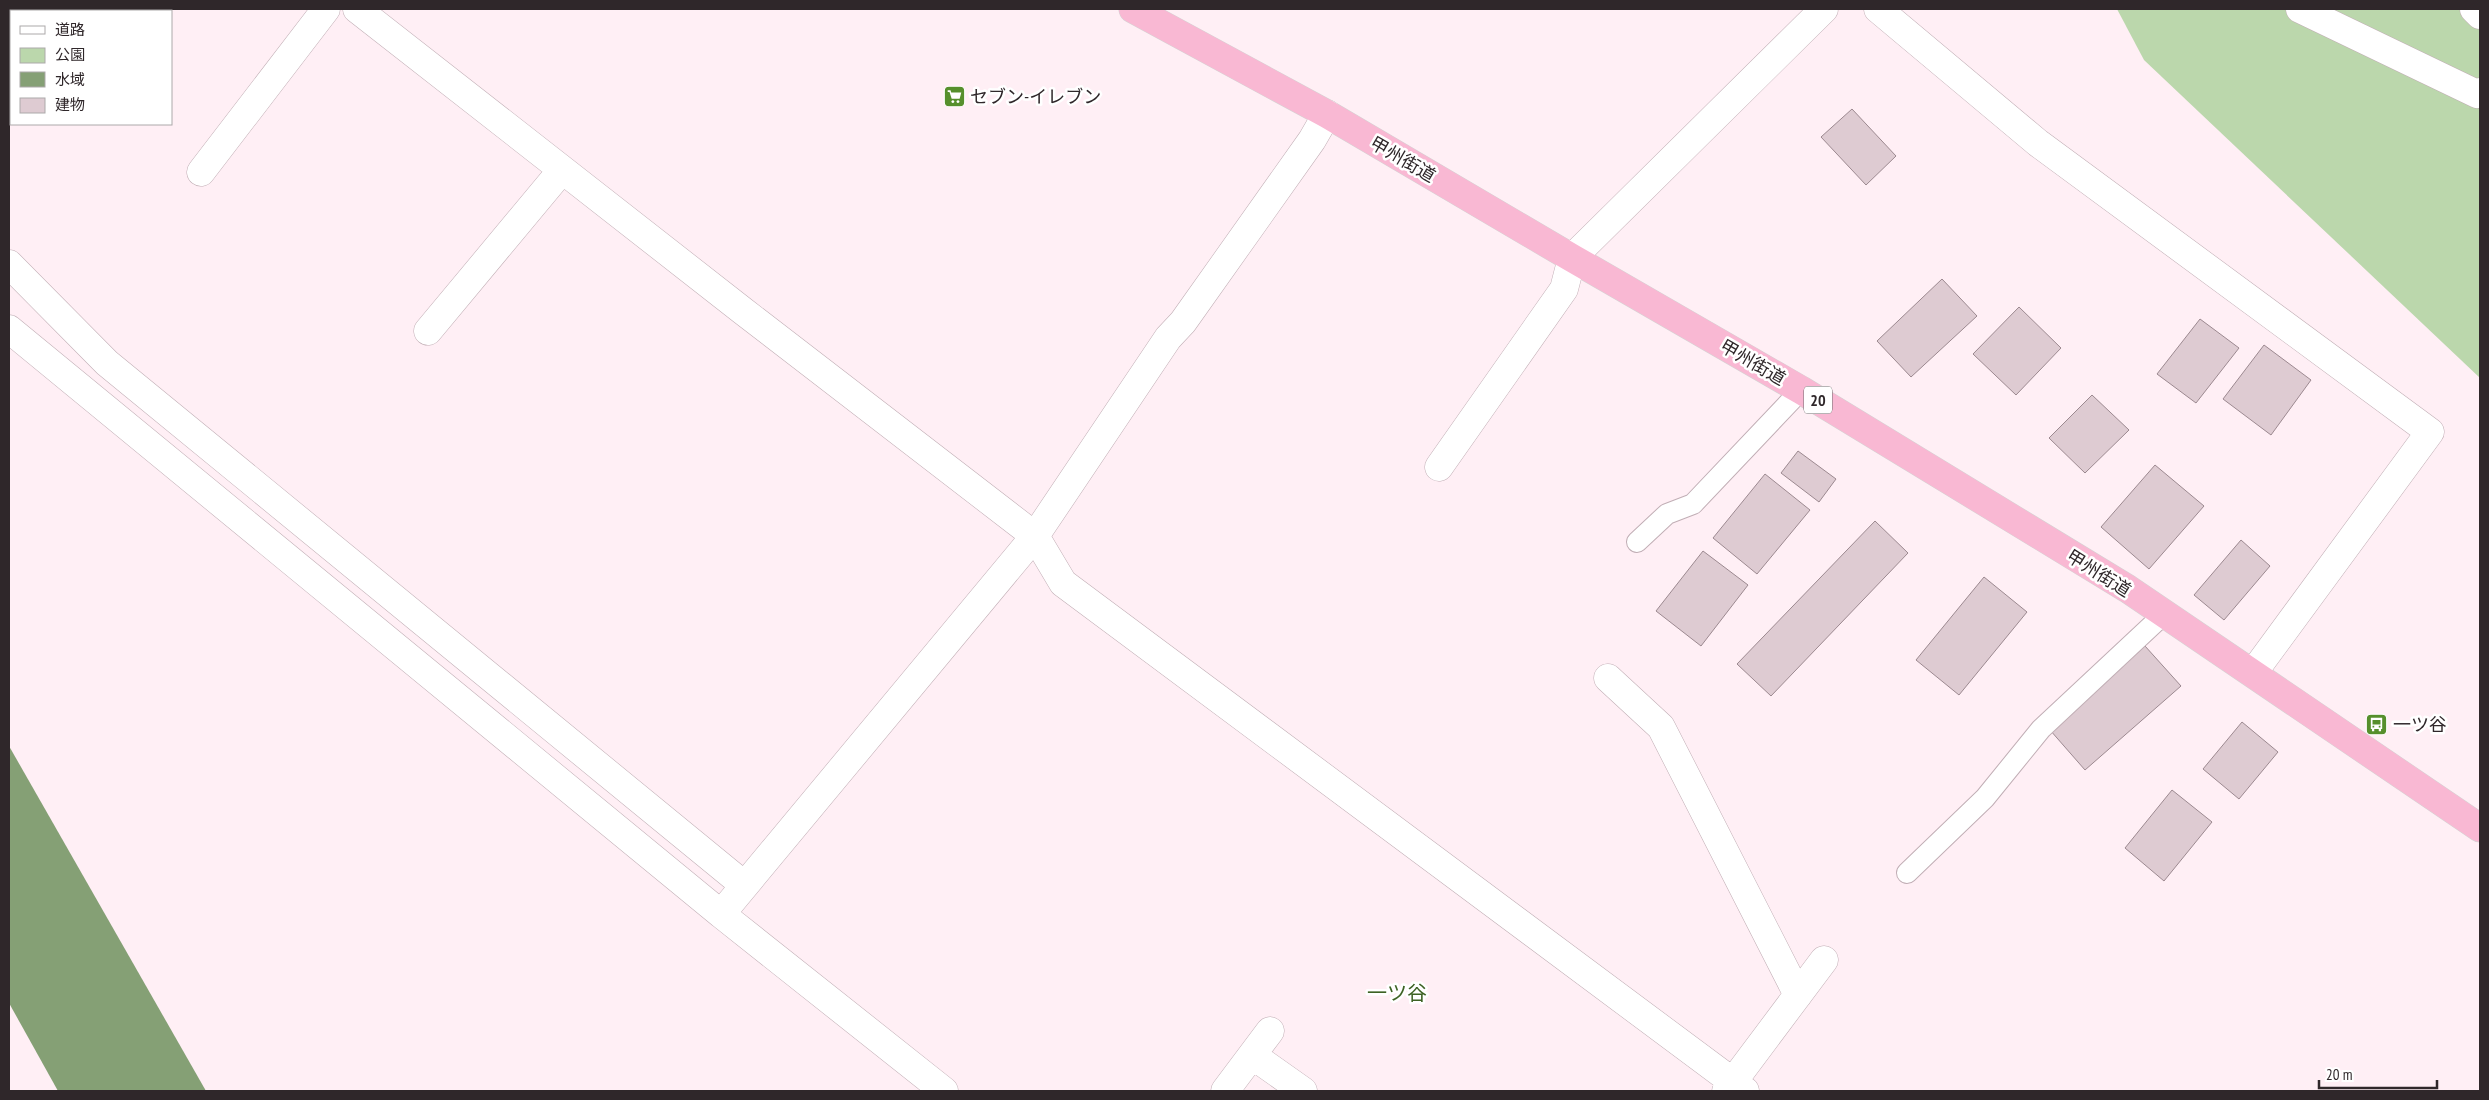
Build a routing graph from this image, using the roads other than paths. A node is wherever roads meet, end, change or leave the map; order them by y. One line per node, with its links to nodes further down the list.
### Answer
1 (326, 9): 12 (street)
2 (357, 9): 11 (street)
3 (1133, 9): 10 (highway, 甲州街道 / 20)
4 (1824, 9): 13 (street)
5 (1878, 9): 22 (street)
6 (2300, 9): 9 (street)
7 (2474, 9): 8 (street)
8 (2480, 15)
9 (2480, 92)
10 (1326, 114): 13 (highway, 甲州街道 / 20); 19 (street)
11 (562, 170): 16 (street); 19 (street)
12 (201, 172)
13 (1572, 258): 17 (highway, 甲州街道 / 20); 18 (street)
14 (9, 264): 26 (street)
15 (9, 329): 27 (street)
16 (428, 331)
17 (1802, 390): 20 (lane); 21 (highway, 甲州街道 / 20)
18 (1439, 467)
19 (1035, 536): 26 (street); 32 (street)
20 (1637, 542)
21 (2163, 615): 22 (highway, 甲州街道 / 20); 25 (lane)
22 (2253, 673): 24 (highway, 甲州街道 / 20)
23 (1608, 678): 29 (street)
24 (2480, 828)
25 (1907, 873)
26 (744, 885): 27 (street)
27 (721, 914): 33 (street)
28 (1824, 960): 29 (street)
29 (1798, 995): 32 (street)
30 (1270, 1031): 31 (street)
31 (1252, 1055): 34 (street); 35 (street)
32 (1735, 1088)
33 (944, 1091)
34 (1225, 1091)
35 (1303, 1091)

